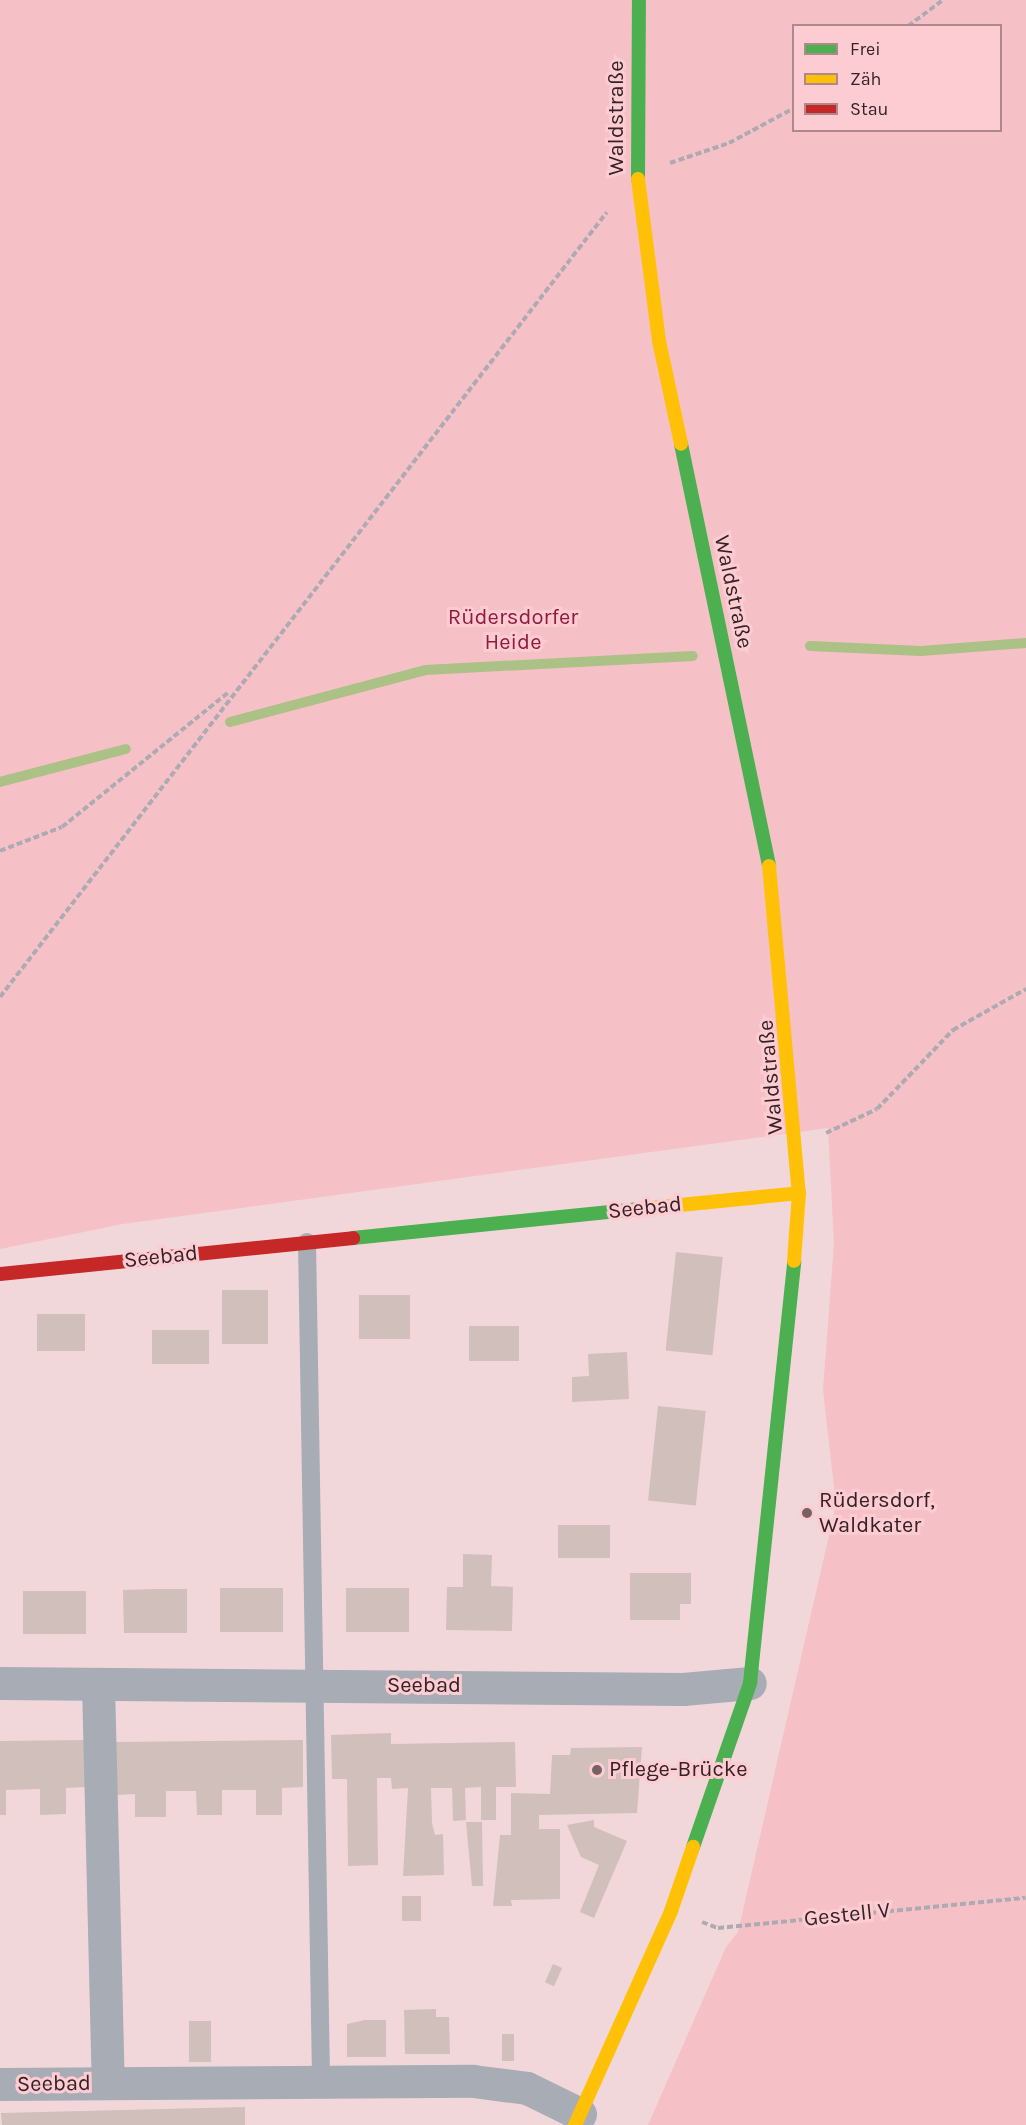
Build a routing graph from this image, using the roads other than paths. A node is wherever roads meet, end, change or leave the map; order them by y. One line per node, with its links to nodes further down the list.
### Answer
1 (639, 0): 2 (street, Waldstraße)
2 (799, 1193): 3 (street, Seebad); 6 (street, Seebad)
3 (307, 1242): 4 (street, Seebad); 8 (lane)
4 (0, 1274)
5 (0, 1683): 7 (street, Seebad)
6 (750, 1683): 8 (street, Seebad); 12 (street, Seebad)
7 (98, 1684): 8 (street, Seebad); 10 (street, Seebad)
8 (314, 1685): 9 (lane)
9 (321, 2081): 10 (street, Seebad); 12 (street, Seebad)
10 (108, 2083): 11 (street, Seebad)
11 (0, 2084)
12 (578, 2119)

